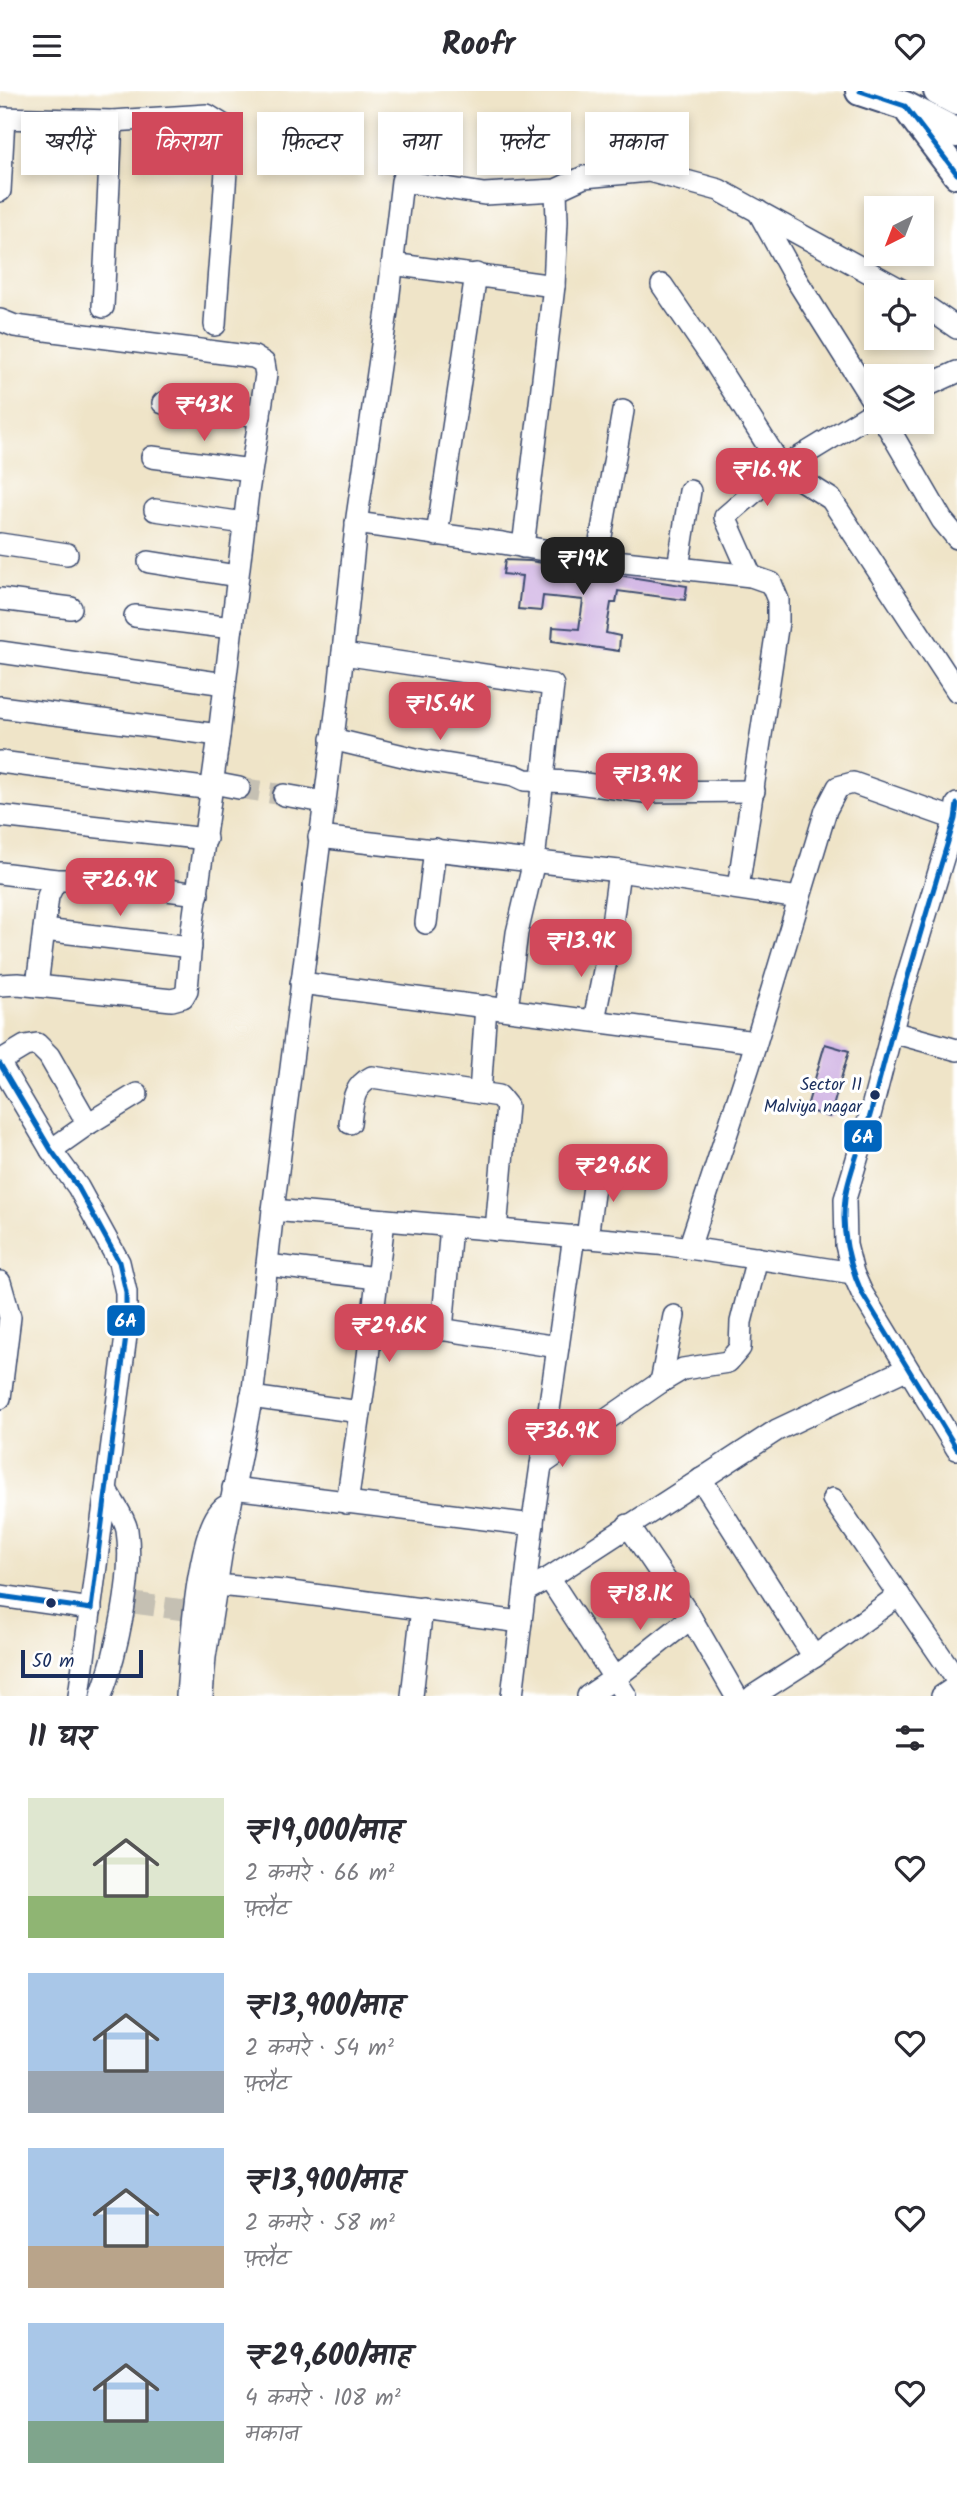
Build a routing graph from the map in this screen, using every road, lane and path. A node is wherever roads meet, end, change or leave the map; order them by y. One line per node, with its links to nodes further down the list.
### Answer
1 (860, 91): 4 (main road)
2 (938, 91): 3 (main road)
3 (957, 101)
4 (905, 106): 8 (main road); 9 (main road)
5 (2, 118): 6 (street); 12 (street)
6 (21, 119)
7 (118, 121): 22 (street)
8 (957, 133)
9 (957, 174)
10 (109, 175): 19 (street)
11 (556, 190): 13 (street); 14 (street); 18 (street)
12 (0, 191)
13 (757, 210): 16 (street); 26 (street)
14 (393, 264): 15 (street); 38 (street)
15 (476, 274): 18 (street); 39 (street)
16 (883, 280)
17 (662, 285): 33 (street)
18 (554, 286): 42 (street)
19 (103, 306)
20 (934, 312): 23 (street)
21 (0, 320): 29 (street)
22 (215, 325)
23 (957, 328)
24 (957, 372): 25 (street)
25 (934, 383)
26 (864, 388)
27 (163, 403): 29 (street)
28 (623, 411): 44 (street)
29 (260, 416): 34 (street)
30 (864, 417): 33 (street)
31 (892, 434): 40 (street)
32 (152, 457): 34 (street)
33 (782, 468): 48 (street); 56 (street)
34 (251, 470): 37 (street)
35 (690, 491): 46 (street)
36 (155, 510): 37 (street)
37 (244, 523): 47 (street)
38 (356, 523): 39 (street); 54 (street)
39 (437, 535): 42 (street)
40 (957, 538)
41 (0, 544): 43 (street)
42 (523, 547): 44 (street)
43 (67, 554)
44 (597, 559): 46 (street)
45 (149, 562): 47 (street)
46 (678, 568): 48 (street)
47 (237, 576): 52 (street)
48 (751, 576): 64 (street)
49 (0, 599): 50 (street)
50 (71, 608)
51 (135, 616): 52 (street)
52 (232, 628): 55 (street)
53 (0, 652): 55 (street)
54 (342, 654): 59 (street); 61 (street)
55 (225, 684): 58 (street)
56 (957, 691)
57 (0, 707): 58 (street)
58 (219, 735): 62 (street)
59 (332, 739): 61 (street); 66 (street)
60 (0, 762): 62 (street)
61 (543, 780): 64 (street); 73 (street)
62 (213, 786): 63 (street); 70 (street)
63 (239, 788)
64 (754, 791): 77 (street)
65 (284, 795): 66 (street)
66 (324, 802): 69 (street)
67 (956, 811): 71 (street); 79 (street)
68 (0, 816): 70 (street)
69 (319, 837): 72 (street); 83 (street)
70 (206, 839): 78 (street)
71 (953, 842): 89 (street)
72 (435, 849): 73 (street); 80 (street)
73 (534, 861): 74 (street); 87 (street)
74 (618, 871): 77 (street); 88 (street)
75 (0, 873): 76 (street)
76 (56, 880): 78 (street); 81 (street)
77 (738, 888): 79 (street)
78 (198, 894): 82 (street)
79 (799, 898): 90 (street)
80 (426, 923)
81 (44, 930): 82 (street); 85 (street)
82 (191, 947): 85 (street)
83 (301, 983): 86 (street); 99 (street)
84 (0, 985): 85 (street)
85 (37, 986)
86 (486, 1006): 87 (street); 93 (street)
87 (507, 1009): 88 (street)
88 (594, 1020): 90 (street)
89 (891, 1032): 91 (street); 107 (street)
90 (755, 1042): 104 (street)
91 (957, 1050)
92 (0, 1063): 96 (street); 97 (street)
93 (480, 1093): 95 (street); 102 (street)
94 (137, 1094): 96 (street)
95 (350, 1123)
96 (88, 1124): 97 (street)
97 (51, 1150): 123 (street)
98 (597, 1164): 103 (street)
99 (273, 1210): 100 (street); 106 (street)
100 (384, 1220): 101 (street); 108 (street)
101 (452, 1226): 102 (street); 112 (street)
102 (496, 1230): 103 (street)
103 (581, 1237): 104 (street); 113 (street)
104 (689, 1248): 105 (street)
105 (757, 1258): 107 (street); 116 (street)
106 (267, 1265): 108 (street); 117 (street)
107 (853, 1273): 114 (street)
108 (377, 1278): 111 (street)
109 (0, 1282): 115 (street)
110 (674, 1316): 116 (street)
111 (373, 1319): 112 (street); 119 (street)
112 (442, 1329): 113 (street)
113 (558, 1347): 121 (street)
114 (906, 1369): 120 (street); 122 (street)
115 (2, 1370): 118 (street)
116 (661, 1382): 121 (street)
117 (251, 1397): 119 (street); 124 (street)
118 (0, 1398)
119 (360, 1412): 126 (street)
120 (957, 1449)
121 (541, 1465): 127 (street)
122 (701, 1479): 128 (street); 138 (street)
123 (107, 1491): 135 (street); 143 (street)
124 (231, 1496): 126 (street); 130 (street); 144 (street)
125 (833, 1499): 132 (street)
126 (347, 1503): 127 (street)
127 (533, 1525): 131 (street)
128 (628, 1525): 129 (street); 136 (street)
129 (549, 1578): 131 (street); 141 (street)
130 (216, 1585): 134 (street); 145 (street)
131 (525, 1591): 137 (street)
132 (899, 1595): 138 (street); 139 (street)
133 (0, 1596): 135 (street)
134 (422, 1608): 137 (street); 146 (street)
135 (91, 1609): 142 (street)
136 (691, 1618): 141 (street); 149 (street)
137 (521, 1622): 147 (street)
138 (814, 1657): 150 (street)
139 (957, 1680)
140 (957, 1686): 151 (street)
141 (620, 1687): 148 (street)
142 (79, 1696)
143 (101, 1696)
144 (187, 1696)
145 (202, 1696)
146 (412, 1696)
147 (512, 1696)
148 (587, 1696)
149 (736, 1696)
150 (753, 1696)
151 (942, 1696)

